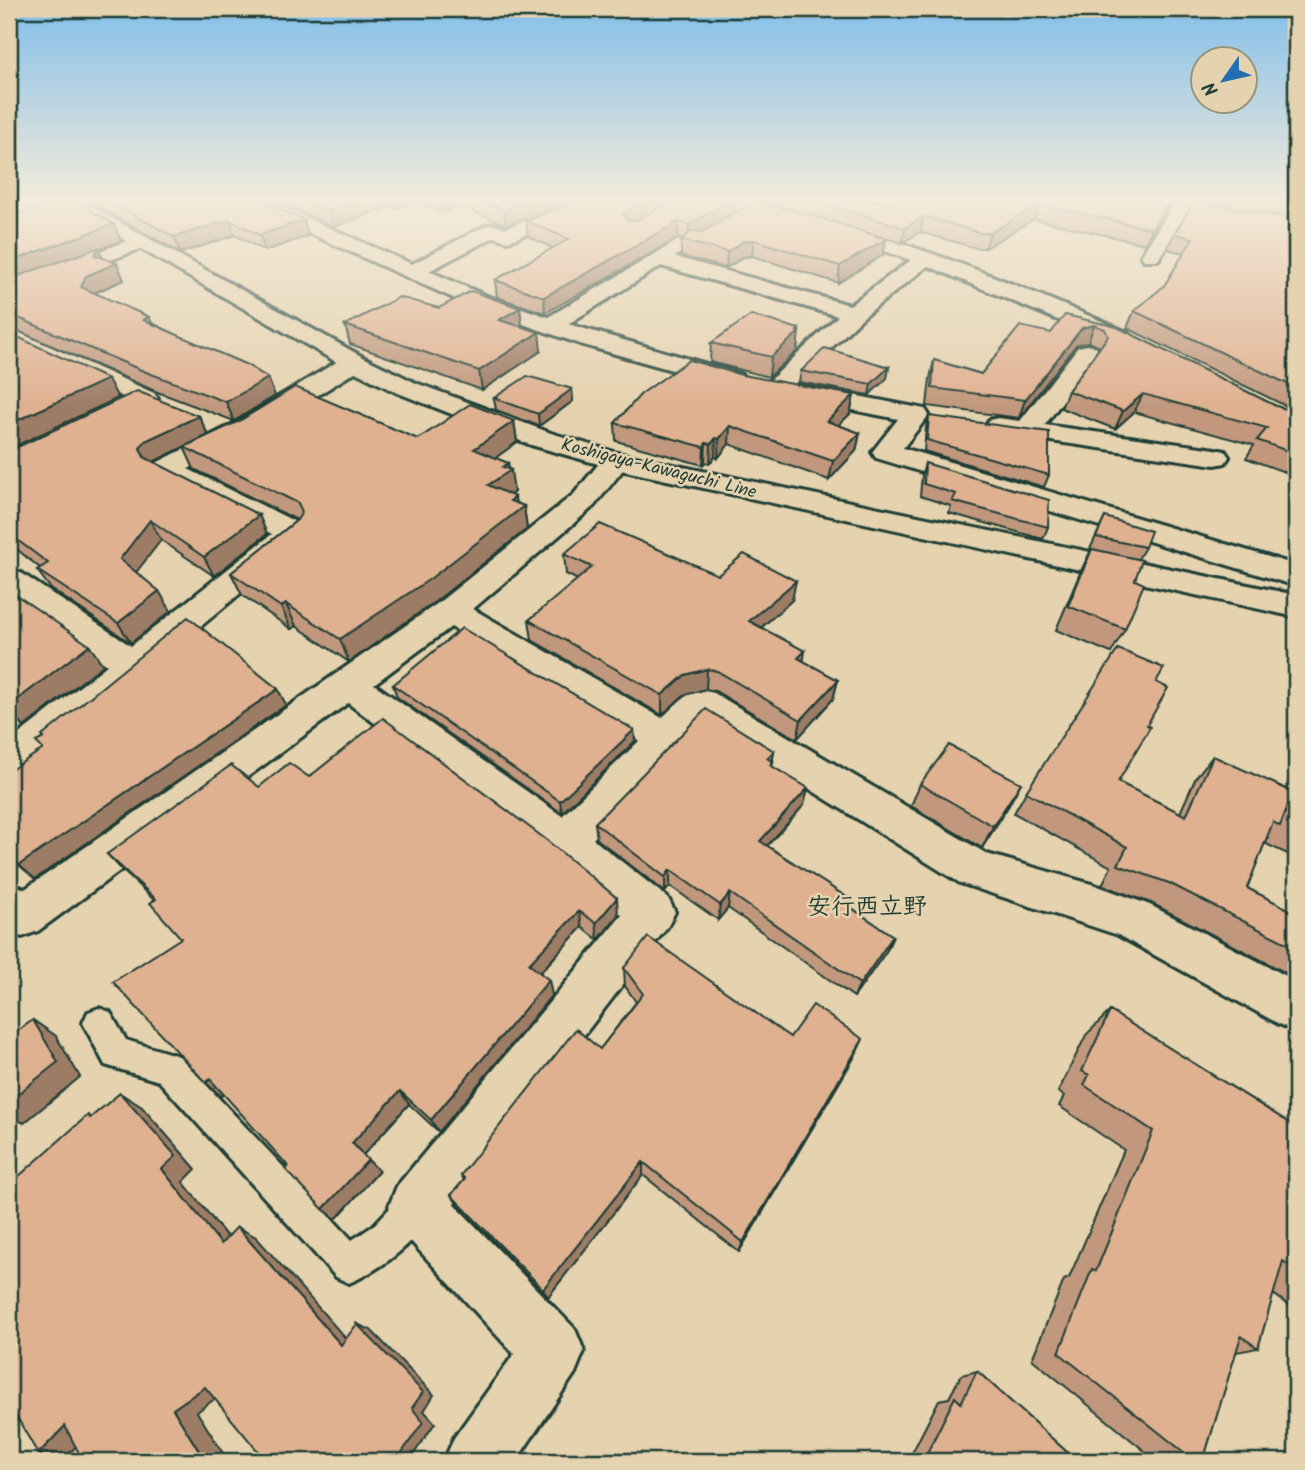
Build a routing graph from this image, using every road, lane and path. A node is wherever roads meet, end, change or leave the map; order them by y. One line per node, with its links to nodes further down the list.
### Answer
1 (68, 270): 10 (street)
2 (190, 270): 16 (street, Koshigaya-Kawaguchi Line)
3 (411, 270): 9 (street)
4 (417, 270): 9 (street)
5 (642, 270): 12 (street)
6 (697, 270): 11 (street)
7 (911, 270): 11 (street)
8 (956, 270): 14 (street)
9 (414, 271): 12 (street)
10 (9, 292)
11 (854, 313): 17 (street)
12 (550, 326): 17 (street)
13 (9, 335): 18 (street)
14 (1144, 347)
15 (1087, 352): 24 (street)
16 (354, 362): 26 (street, Koshigaya-Kawaguchi Line); 31 (street)
17 (776, 388): 21 (street)
18 (145, 398): 19 (street); 20 (street)
19 (171, 408)
20 (120, 410)
21 (916, 415): 22 (street); 27 (street)
22 (944, 419)
23 (971, 422): 24 (street)
24 (1027, 430): 25 (street)
25 (1215, 457)
26 (616, 461): 29 (street, Koshigaya-Kawaguchi Line); 30 (street)
27 (1296, 576)
28 (9, 581): 31 (street)
29 (1296, 606)
30 (450, 611): 32 (street); 33 (street)
31 (130, 663): 34 (street)
32 (346, 683): 35 (street); 36 (street)
33 (667, 738): 35 (street); 37 (street)
34 (9, 764)
35 (564, 841): 39 (street)
36 (9, 903)
37 (1296, 1007)
38 (99, 1023): 39 (lane)
39 (417, 1206): 42 (street)
40 (9, 1440): 41 (lane)
41 (20, 1461)
42 (477, 1461)

